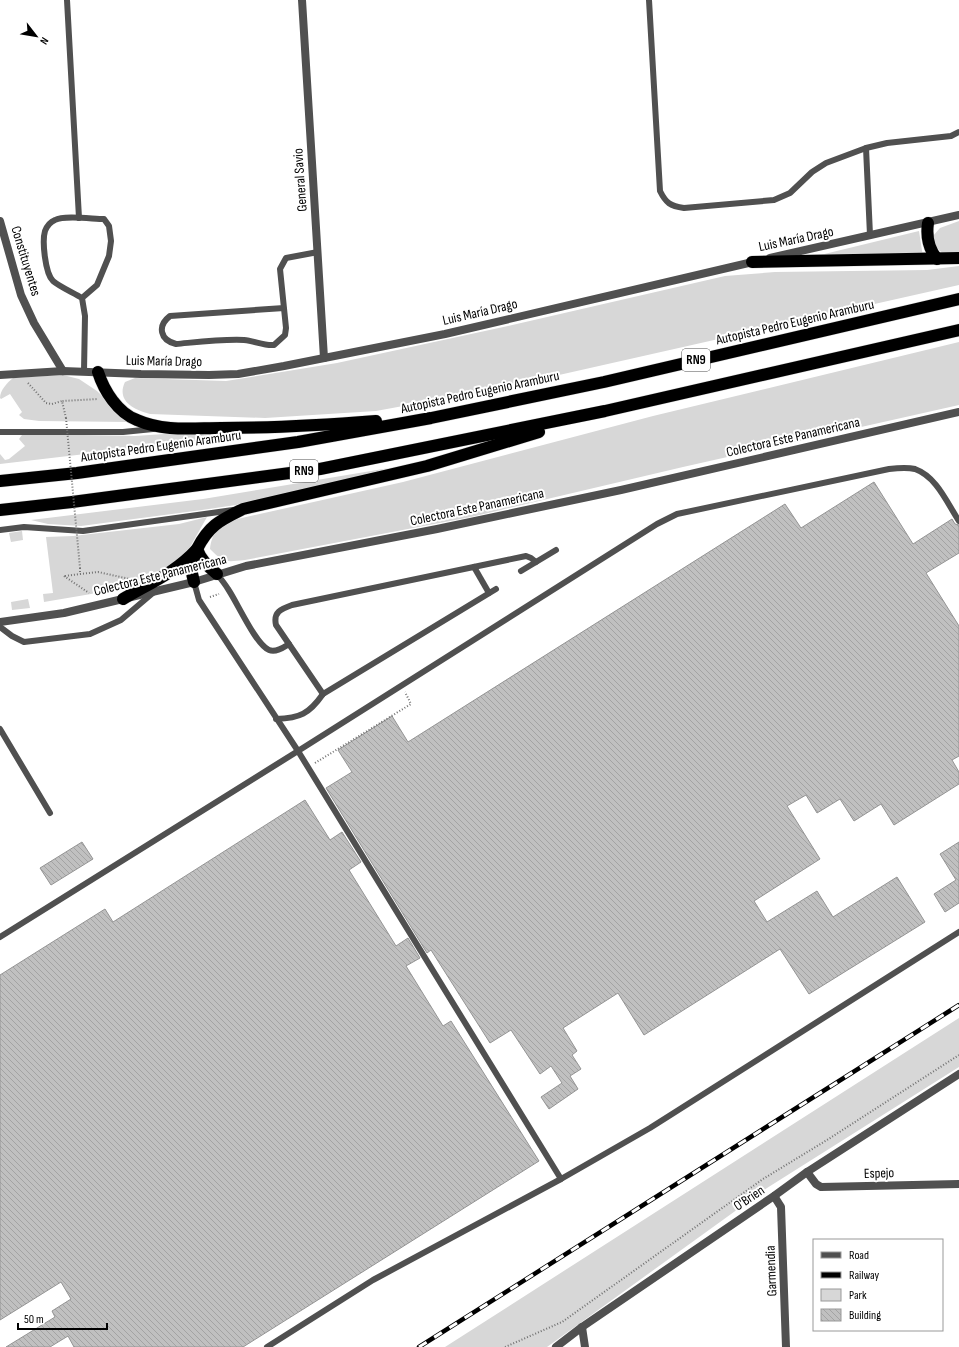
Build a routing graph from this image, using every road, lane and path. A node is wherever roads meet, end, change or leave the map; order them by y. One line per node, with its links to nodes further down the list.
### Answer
1 (67, 0): 7 (lane)
2 (302, 0): 11 (street, General Savio)
3 (649, 0): 5 (lane)
4 (959, 132): 5 (lane)
5 (866, 148): 10 (lane)
6 (959, 215): 9 (street, Luis María Drago)
7 (79, 218): 15 (lane); 15 (lane)
8 (0, 221): 20 (street, Constituyentes)
9 (928, 223): 10 (street, Luis María Drago); 13 (highway)
10 (870, 235): 14 (street, Luis María Drago)
11 (318, 252): 17 (lane); 19 (street, General Savio)
12 (959, 258): 13 (highway)
13 (937, 259): 14 (highway)
14 (752, 262): 19 (street, Luis María Drago)
15 (82, 298): 21 (lane)
16 (959, 299): 29 (highway, Autopista Pedro Eugenio Aramburu / RN9)
17 (284, 308): 17 (lane)
18 (959, 330): 27 (highway, RN9)
19 (324, 358): 22 (street, Luis María Drago)
20 (63, 370): 21 (street, Luis María Drago); 23 (street, Luis María Drago)
21 (84, 371): 22 (street, Luis María Drago)
22 (98, 372): 25 (highway)
23 (23, 373): 24 (street, Luis María Drago); 26 (path)
24 (0, 375)
25 (111, 397): 26 (path); 30 (highway)
26 (62, 401): 42 (path, bridge)
27 (605, 412): 33 (highway); 34 (highway, RN9)
28 (959, 412): 43 (street, Colectora Este Panamericana)
29 (431, 418): 30 (highway); 32 (highway, Autopista Pedro Eugenio Aramburu / RN9)
30 (165, 428): 31 (lane)
31 (0, 432)
32 (0, 481)
33 (244, 509): 36 (lane); 37 (highway)
34 (0, 510)
35 (959, 521): 56 (lane)
36 (0, 530)
37 (197, 549): 43 (highway); 45 (highway); 52 (highway)
38 (556, 550): 39 (lane)
39 (536, 562): 40 (lane); 41 (lane)
40 (474, 567): 49 (lane); 55 (lane)
41 (521, 571)
42 (80, 574): 44 (path); 48 (path)
43 (217, 574): 45 (street, Colectora Este Panamericana); 55 (lane)
44 (140, 581)
45 (194, 582): 47 (street, Colectora Este Panamericana); 58 (lane)
46 (496, 589): 49 (lane)
47 (155, 592): 52 (street, Colectora Este Panamericana); 54 (lane)
48 (89, 593)
49 (489, 593): 57 (lane)
50 (219, 594): 51 (path)
51 (210, 597)
52 (123, 599): 53 (street, Colectora Este Panamericana)
53 (0, 622)
54 (0, 627)
55 (289, 644): 57 (lane)
56 (402, 685): 60 (lane); 61 (path)
57 (323, 694): 58 (lane)
58 (276, 719): 60 (lane)
59 (0, 729): 62 (lane)
60 (298, 751): 64 (lane); 68 (lane)
61 (314, 764)
62 (50, 813)
63 (959, 932): 68 (lane)
64 (0, 937)
65 (959, 1055): 73 (path)
66 (959, 1074): 67 (street, O'Brien)
67 (807, 1172): 69 (street, Espejo); 70 (street, O'Brien)
68 (561, 1179): 72 (lane)
69 (959, 1184)
70 (774, 1196): 71 (street, O'Brien); 76 (street, Garmendia)
71 (582, 1327): 74 (street, O'Brien); 75 (street)
72 (267, 1347)
73 (505, 1347)
74 (556, 1347)
75 (585, 1347)
76 (786, 1347)

